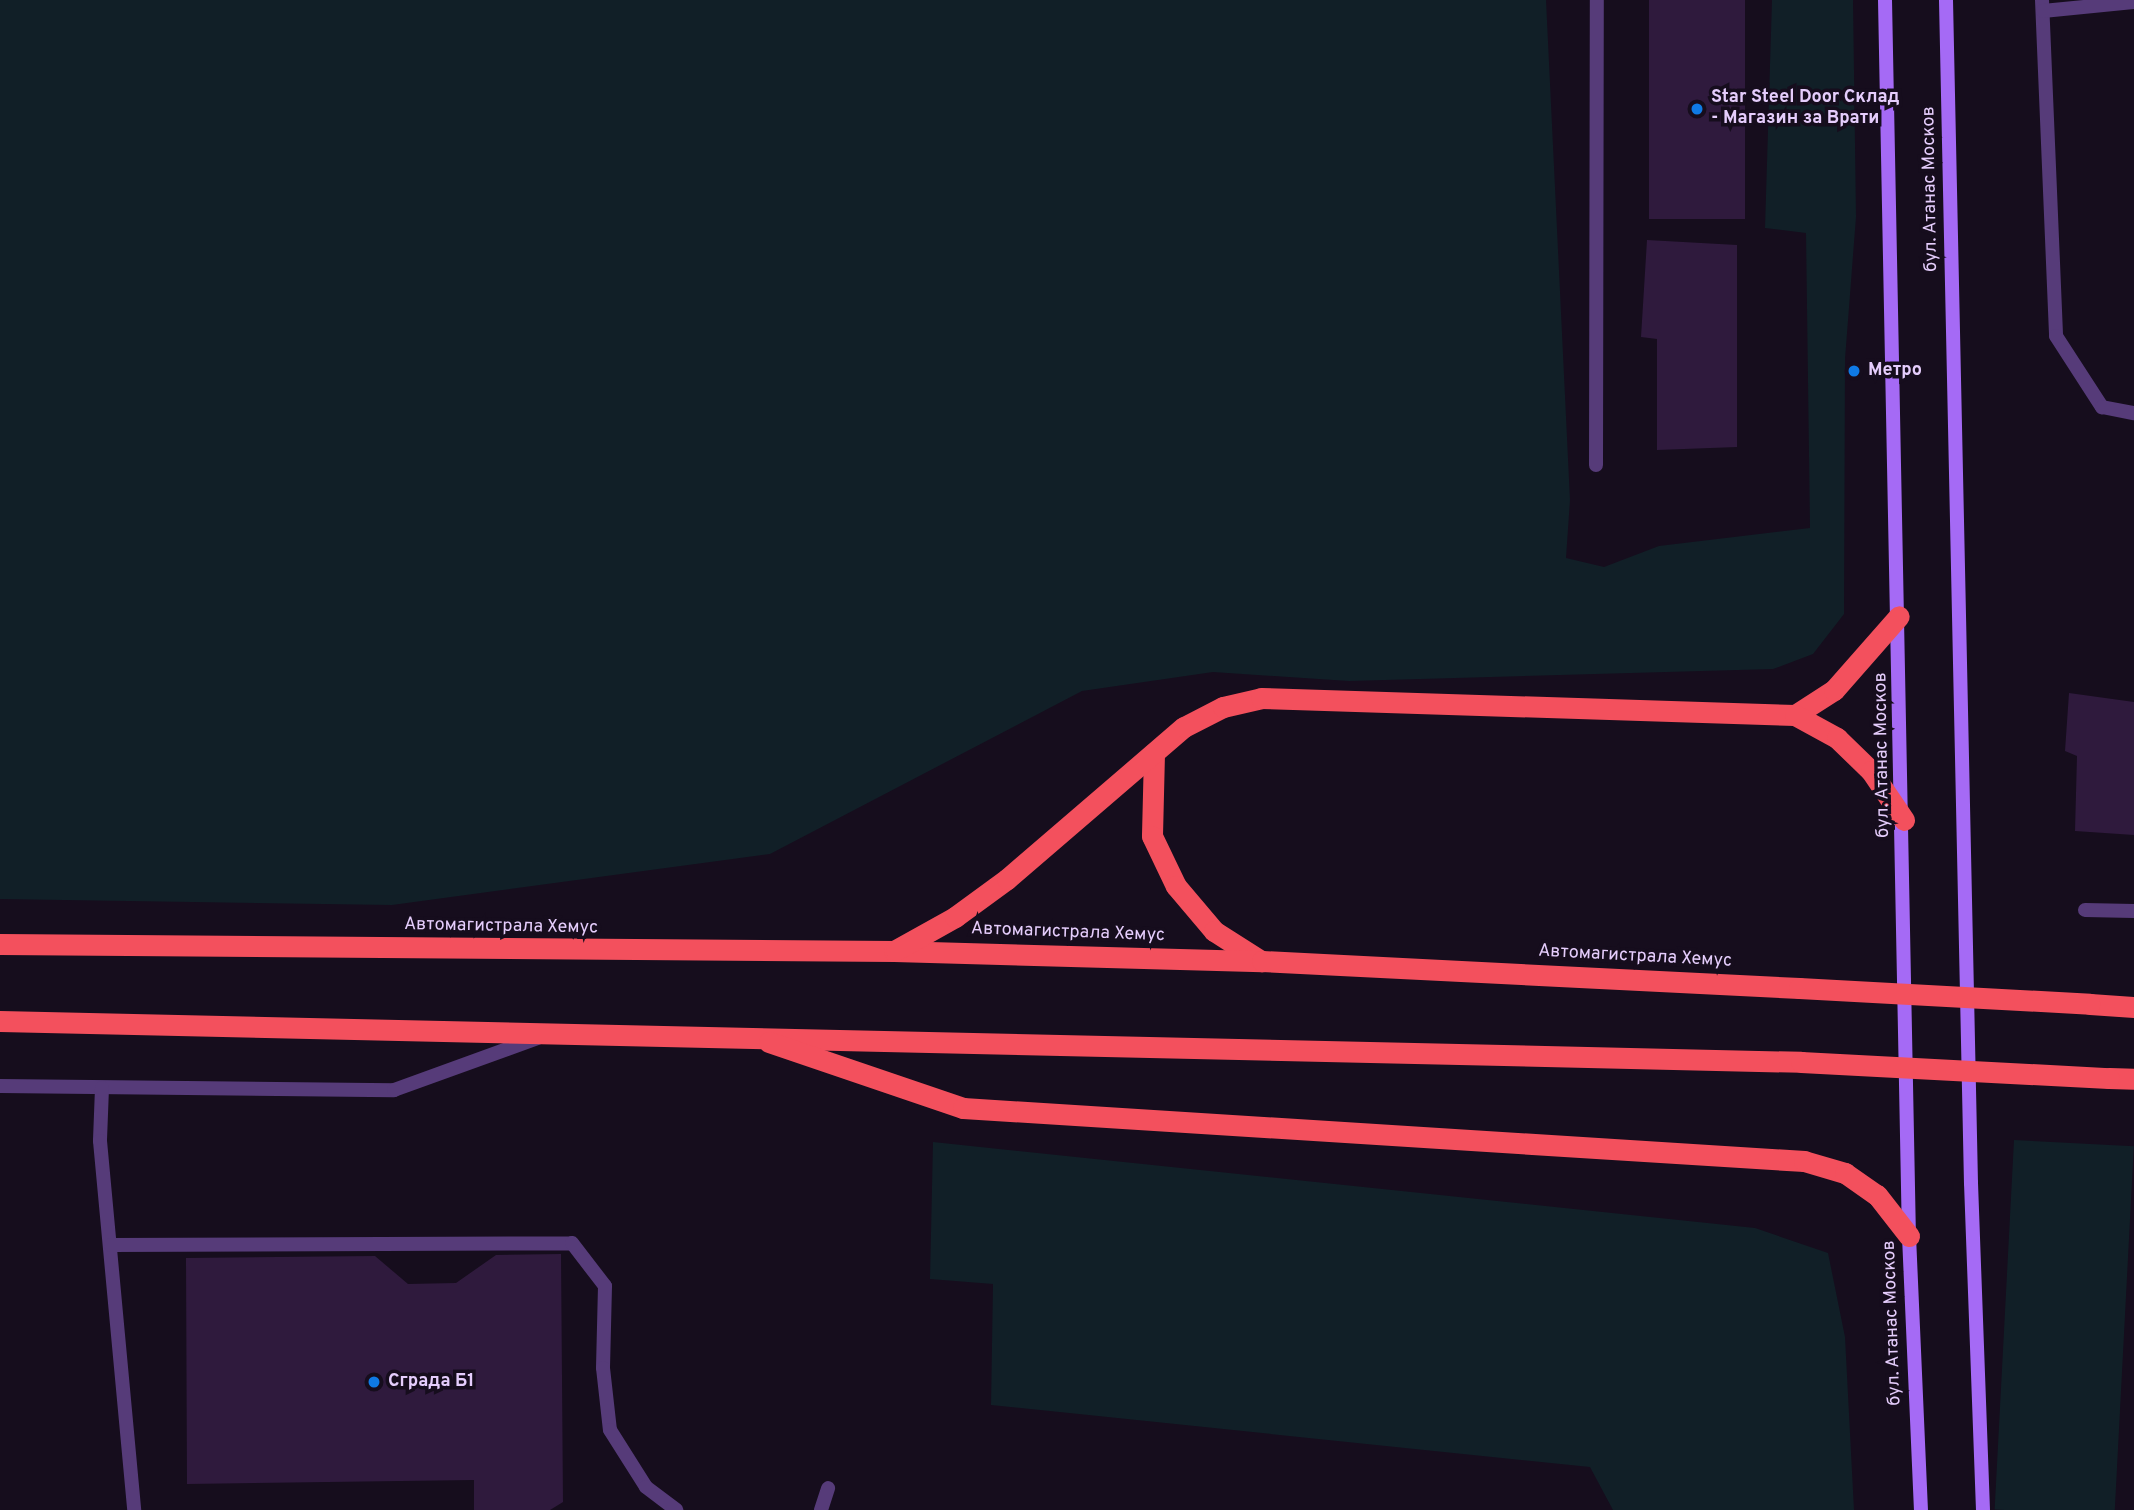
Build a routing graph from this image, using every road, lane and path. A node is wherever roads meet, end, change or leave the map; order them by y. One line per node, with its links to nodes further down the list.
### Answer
1 (1597, 0): 7 (lane)
2 (1885, 0): 8 (main road, бул. Атанас Москов)
3 (1946, 0): 31 (main road, бул. Атанас Москов)
4 (2134, 2): 5 (lane)
5 (2043, 6): 6 (lane)
6 (2134, 413)
7 (1596, 465)
8 (1899, 617): 9 (highway); 11 (main road, бул. Атанас Москов)
9 (1795, 715): 10 (highway); 11 (highway)
10 (1154, 753): 15 (highway); 16 (highway)
11 (1904, 820): 24 (main road, бул. Атанас Москов)
12 (2085, 910): 13 (lane)
13 (2134, 911)
14 (0, 944): 15 (highway, Автомагистрала Хемус)
15 (894, 951): 16 (highway, Автомагистрала Хемус)
16 (1262, 961): 17 (highway, Автомагистрала Хемус, bridge)
17 (2134, 1007)
18 (0, 1021): 19 (highway)
19 (559, 1030): 20 (highway); 23 (lane)
20 (747, 1035): 21 (highway, bridge); 24 (highway)
21 (2134, 1079)
22 (0, 1087): 23 (lane)
23 (102, 1088): 25 (lane)
24 (1909, 1236): 30 (main road, бул. Атанас Москов)
25 (111, 1245): 27 (lane); 28 (lane)
26 (828, 1488): 29 (lane)
27 (134, 1510)
28 (676, 1510)
29 (821, 1510)
30 (1921, 1510)
31 (1983, 1510)

